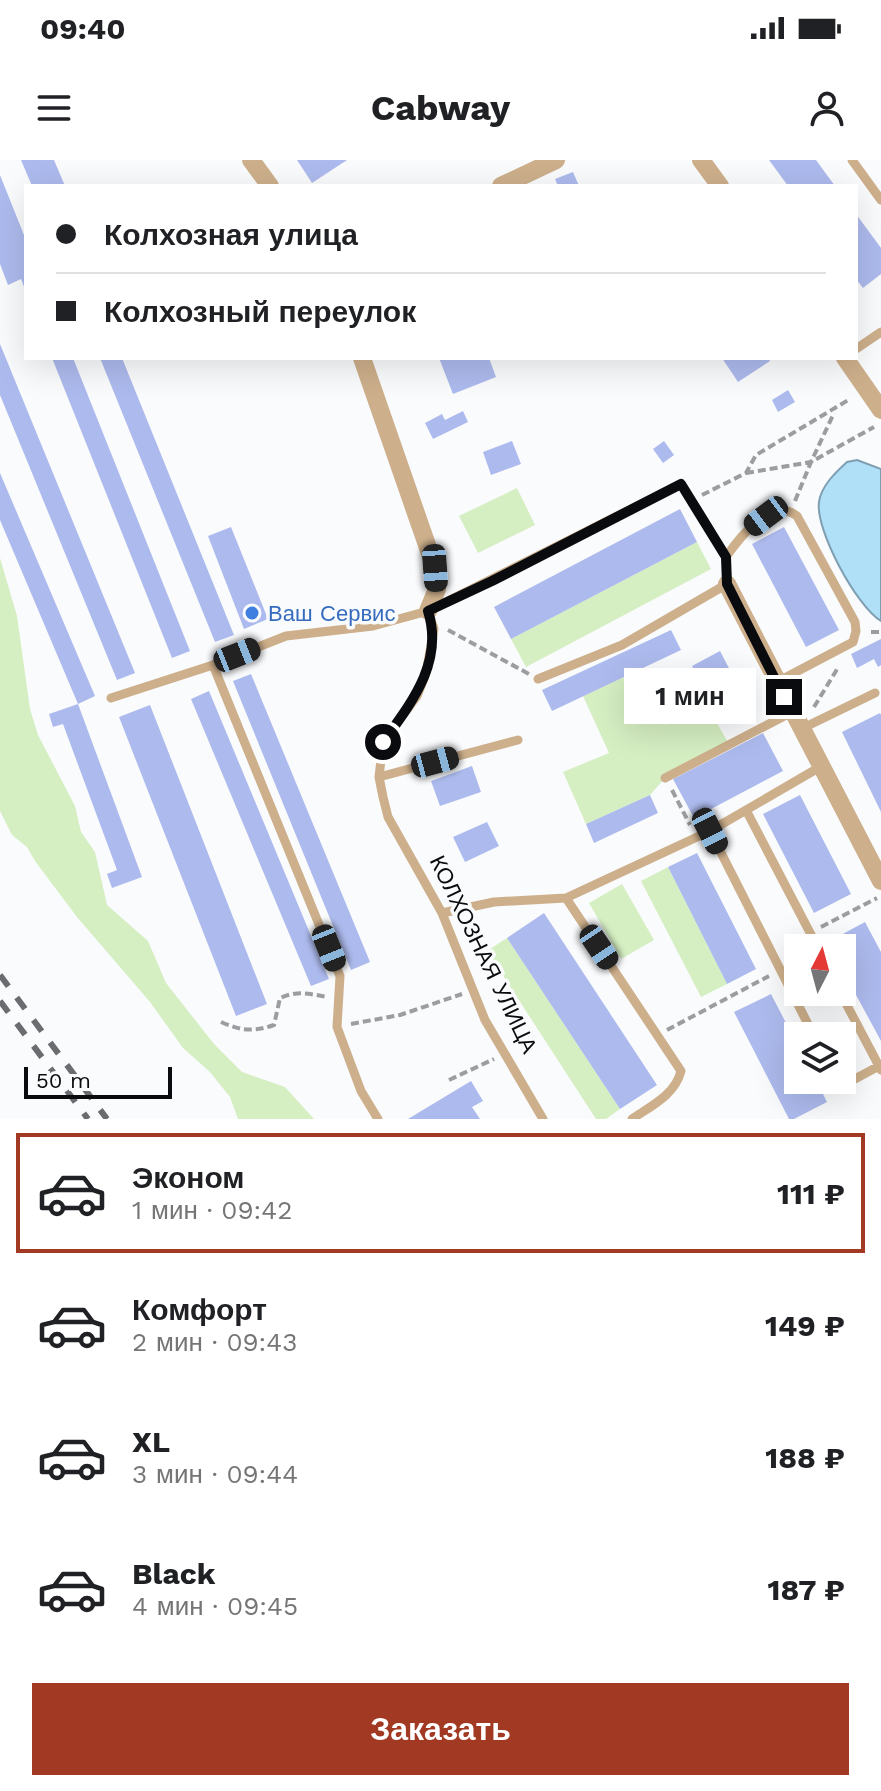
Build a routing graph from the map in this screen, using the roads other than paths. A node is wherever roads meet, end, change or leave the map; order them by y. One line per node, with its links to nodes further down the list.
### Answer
1 (251, 160): 5 (street)
2 (556, 160): 6 (street)
3 (701, 160): 7 (street)
4 (852, 160): 8 (lane)
5 (269, 184)
6 (505, 184)
7 (719, 184)
8 (881, 200)
9 (881, 332): 10 (lane)
10 (858, 348)
11 (363, 360): 16 (street, КОЛХОЗНАЯ УЛИЦА)
12 (846, 360): 13 (street)
13 (881, 410)
14 (726, 557): 15 (lane); 16 (lane); 19 (lane)
15 (727, 584): 18 (lane); 19 (street)
16 (428, 611): 17 (lane); 26 (lane, КОЛХОЗНАЯ УЛИЦА)
17 (213, 665): 21 (lane); 38 (lane)
18 (538, 679)
19 (777, 682): 22 (street)
20 (875, 693): 23 (lane)
21 (111, 698)
22 (792, 712): 23 (street); 27 (lane)
23 (801, 729): 25 (street)
24 (518, 740): 26 (lane)
25 (820, 767): 28 (lane); 30 (street)
26 (379, 777): 32 (lane, КОЛХОЗНАЯ УЛИЦА)
27 (665, 778)
28 (746, 810): 29 (lane); 33 (lane)
29 (710, 831): 31 (lane); 35 (lane)
30 (881, 881)
31 (566, 898): 32 (lane); 40 (lane)
32 (442, 913): 39 (lane, КОЛХОЗНАЯ УЛИЦА)
33 (811, 934)
34 (847, 1006): 36 (lane)
35 (807, 1022)
36 (880, 1067): 37 (lane)
37 (856, 1079)
38 (378, 1119)
39 (543, 1119)
40 (632, 1119)

